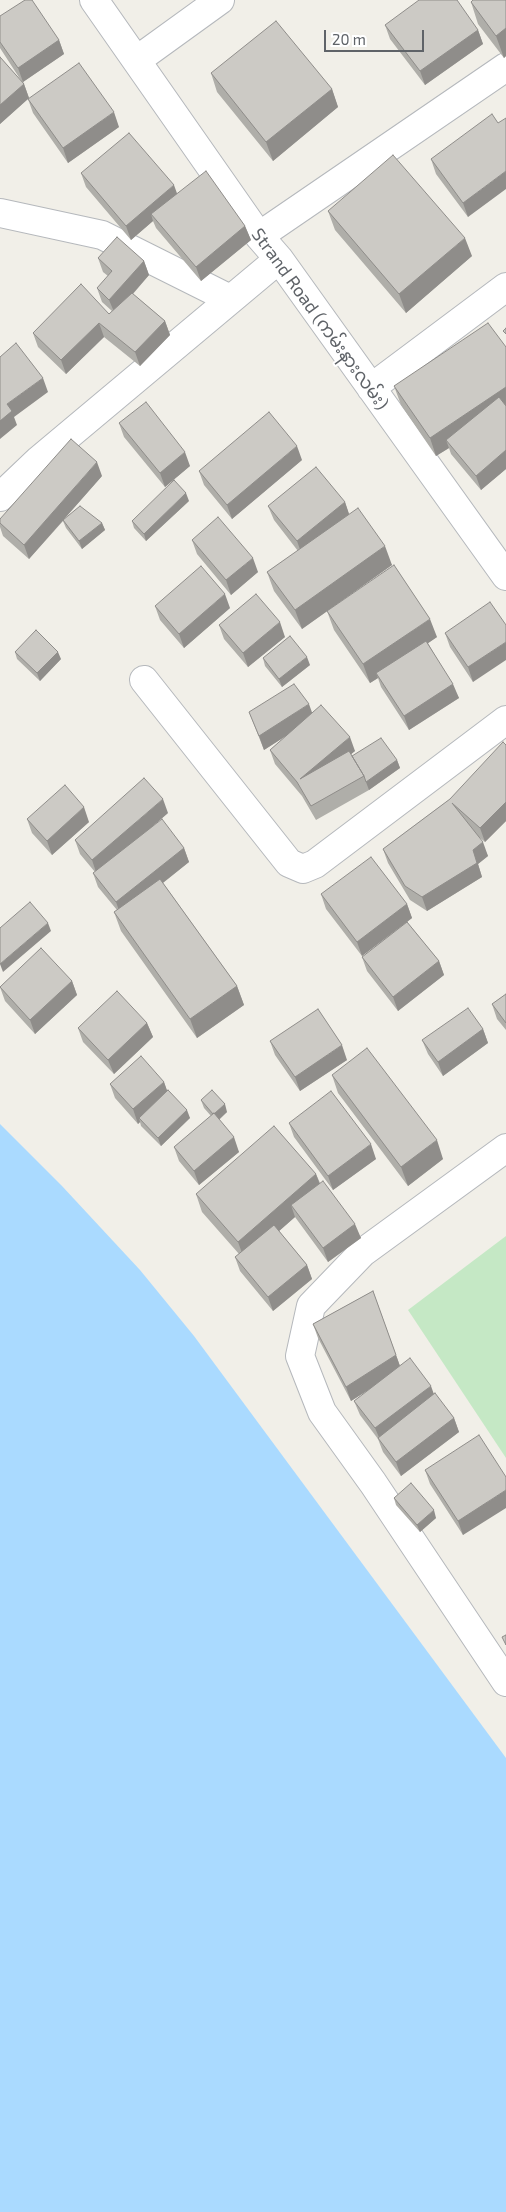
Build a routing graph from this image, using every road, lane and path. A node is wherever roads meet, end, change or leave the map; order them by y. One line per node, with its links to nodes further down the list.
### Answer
1 (94, 0): 3 (street, Strand Road (ကမ်းနားလမ်း))
2 (220, 0): 3 (street)
3 (138, 60): 6 (street, Strand Road (ကမ်းနားလမ်း))
4 (506, 67): 6 (street)
5 (0, 213): 9 (street)
6 (259, 236): 7 (street, Strand Road (ကမ်းနားလမ်း))
7 (279, 259): 9 (street); 10 (street, Strand Road (ကမ်းနားလမ်း))
8 (506, 287): 10 (street)
9 (230, 299): 11 (street)
10 (371, 388): 12 (street, Strand Road (ကမ်းနားလမ်း))
11 (0, 497)
12 (506, 576)
13 (144, 680): 14 (street)
14 (506, 720)
15 (506, 1148): 16 (street)
16 (506, 1682)

